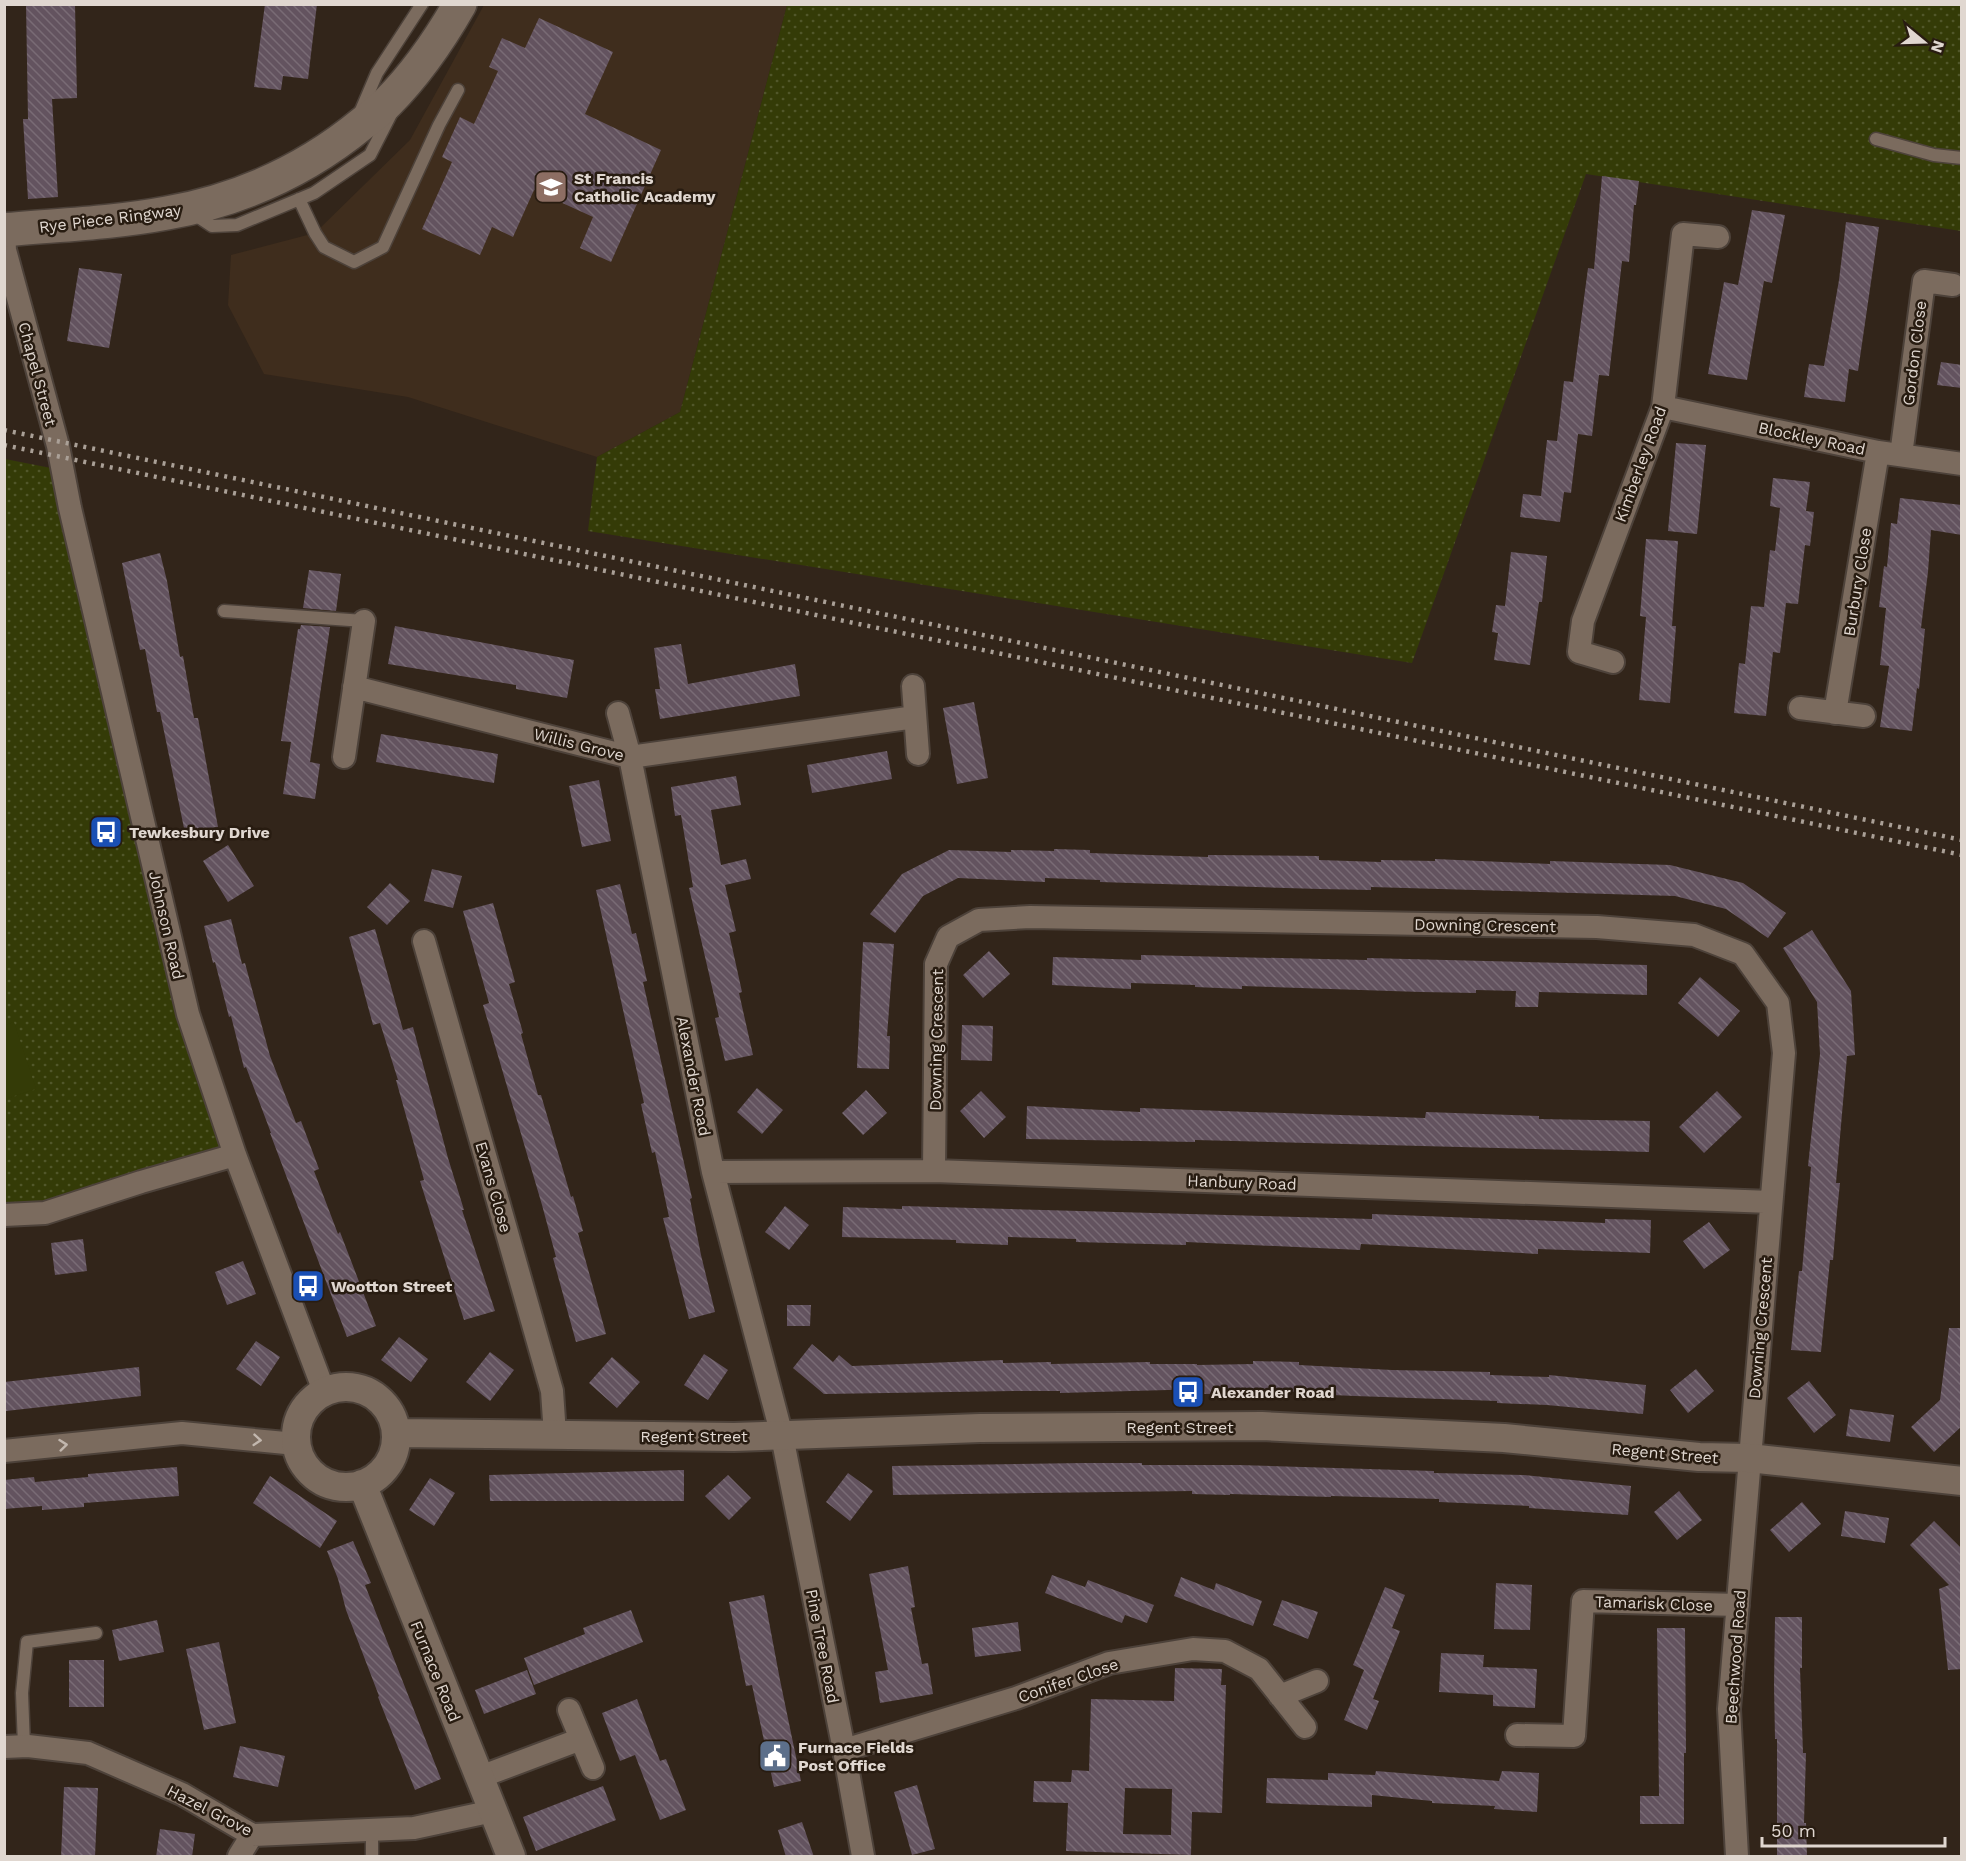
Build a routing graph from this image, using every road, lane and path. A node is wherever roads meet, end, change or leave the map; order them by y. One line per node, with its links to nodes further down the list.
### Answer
1 (422, 4): 5 (lane)
2 (460, 4): 3 (main road, Rye Piece Ringway)
3 (412, 73): 5 (main road, Rye Piece Ringway); 8 (lane)
4 (458, 90): 8 (lane)
5 (352, 133): 9 (main road, Rye Piece Ringway)
6 (1876, 139): 7 (lane)
7 (1962, 158)
8 (299, 199): 9 (lane)
9 (187, 209): 10 (main road, Rye Piece Ringway)
10 (4, 230): 14 (street, Chapel Street)
11 (1718, 237): 13 (street, Kimberley Road)
12 (1953, 285): 16 (street, Gordon Close)
13 (1662, 408): 15 (street, Blockley Road); 20 (street, Kimberley Road)
14 (58, 446): 32 (street, Johnson Road)
15 (1878, 452): 16 (street, Blockley Road); 24 (street, Burbury Close)
16 (1901, 455): 17 (street, Blockley Road)
17 (1962, 464)
18 (224, 611): 19 (lane)
19 (364, 621): 22 (street)
20 (1613, 662)
21 (913, 686): 27 (street)
22 (354, 687): 29 (street); 30 (street, Willis Grove)
23 (1800, 708): 24 (street)
24 (1835, 712): 26 (street)
25 (618, 713): 30 (street, Alexander Road)
26 (1864, 716)
27 (915, 717): 28 (street); 30 (street, Willis Grove)
28 (918, 754)
29 (344, 757)
30 (630, 757): 34 (street, Alexander Road)
31 (424, 940): 39 (street, Evans Close)
32 (235, 1155): 36 (street); 37 (street, Johnson Road)
33 (934, 1171): 34 (street, Hanbury Road); 35 (street, Hanbury Road); 35 (street, Downing Crescent)
34 (713, 1172): 40 (street, Alexander Road)
35 (1771, 1202): 43 (street, Downing Crescent)
36 (4, 1215)
37 (324, 1391): 38 (street); 41 (street)
38 (396, 1433): 39 (street, Regent Street); 45 (street)
39 (555, 1435): 40 (street, Regent Street)
40 (782, 1436): 43 (street, Regent Street); 55 (street, Pine Tree Road)
41 (296, 1444): 42 (street, one-way to 41); 45 (street)
42 (4, 1451)
43 (1749, 1458): 44 (street, Regent Street); 46 (street, Beechwood Road)
44 (1962, 1481)
45 (362, 1484): 57 (street, Furnace Road)
46 (1738, 1605): 52 (street, Tamarisk Close); 65 (street, Beechwood Road)
47 (96, 1632): 54 (lane)
48 (1317, 1681): 49 (street)
49 (1280, 1696): 51 (street, Conifer Close); 55 (street, Conifer Close)
50 (569, 1710): 53 (street)
51 (1305, 1727)
52 (1516, 1735)
53 (581, 1739): 56 (street); 57 (street)
54 (14, 1747): 60 (street, Hazel Grove)
55 (844, 1750): 64 (street, Pine Tree Road)
56 (593, 1768)
57 (480, 1777): 58 (street, Furnace Road)
58 (493, 1811): 59 (street, Hazel Grove); 63 (street, Furnace Road)
59 (372, 1830): 60 (street, Hazel Grove); 62 (lane)
60 (252, 1835): 61 (street)
61 (239, 1857)
62 (372, 1857)
63 (511, 1857)
64 (863, 1857)
65 (1737, 1857)

